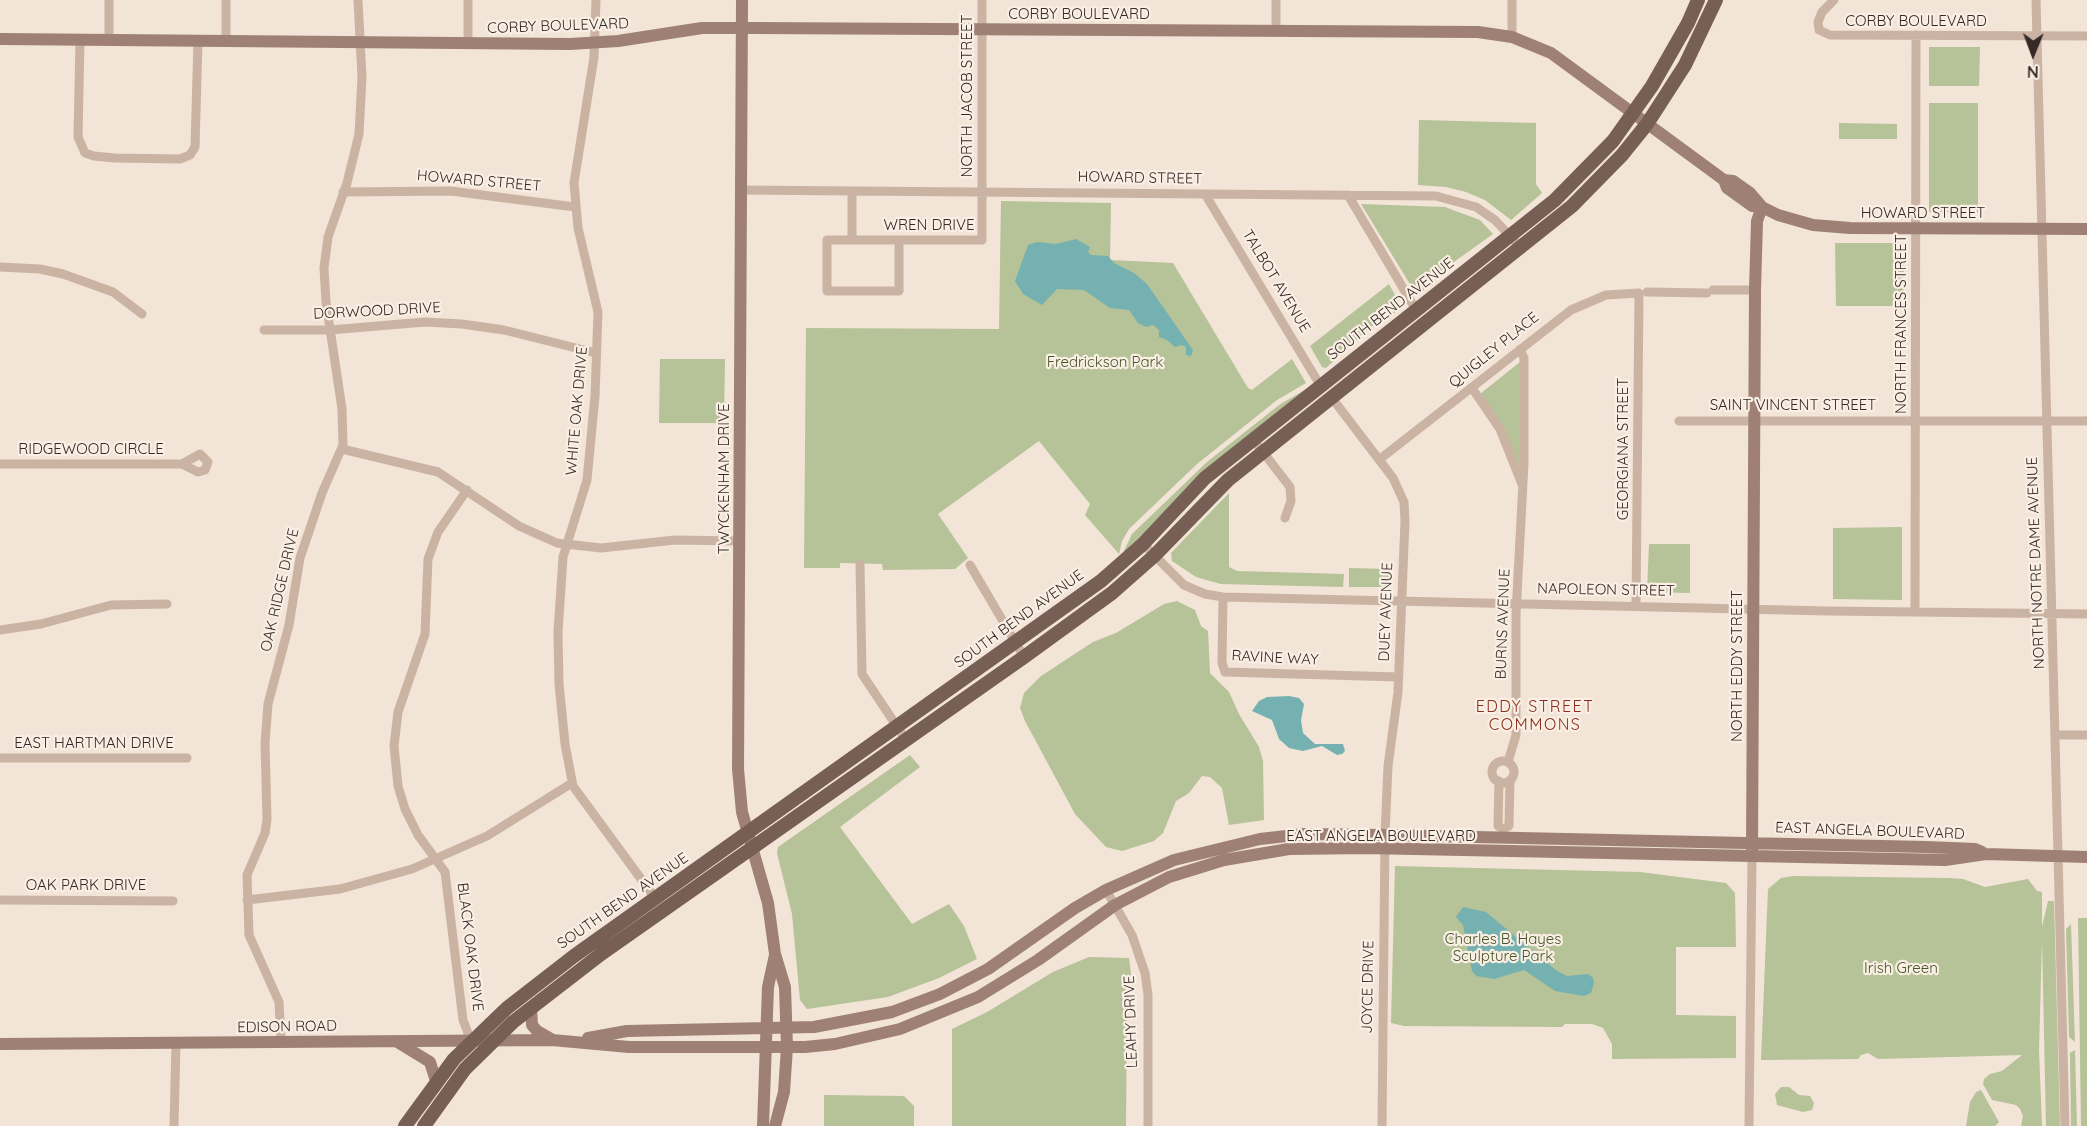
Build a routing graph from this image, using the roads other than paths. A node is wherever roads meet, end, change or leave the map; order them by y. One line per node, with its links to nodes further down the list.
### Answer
1 (109, 0): 23 (street)
2 (226, 0): 25 (street)
3 (358, 0): 26 (street, OAK RIDGE DRIVE)
4 (468, 0): 27 (street)
5 (596, 0): 28 (street, WHITE OAK DRIVE)
6 (742, 0): 14 (street, TWYCKENHAM DRIVE)
7 (982, 0): 15 (street, NORTH JACOB STREET)
8 (1276, 0): 16 (street)
9 (1512, 0): 19 (street)
10 (1698, 0): 29 (main road)
11 (1716, 0): 30 (main road)
12 (1834, 0): 17 (street, CORBY BOULEVARD)
13 (2036, 0): 20 (street, NORTH NOTRE DAME AVENUE)
14 (742, 28): 15 (street, CORBY BOULEVARD); 28 (street, CORBY BOULEVARD); 31 (street, TWYCKENHAM DRIVE)
15 (981, 29): 16 (street, CORBY BOULEVARD); 34 (street, NORTH JACOB STREET)
16 (1276, 30): 19 (street, CORBY BOULEVARD)
17 (1916, 35): 20 (street, CORBY BOULEVARD); 39 (street, NORTH FRANCES STREET)
18 (2087, 36): 20 (street, CORBY BOULEVARD)
19 (1512, 37): 29 (street, CORBY BOULEVARD)
20 (2037, 37): 40 (street, NORTH NOTRE DAME AVENUE)
21 (0, 39): 22 (street, CORBY BOULEVARD)
22 (80, 40): 23 (street, CORBY BOULEVARD); 24 (street)
23 (109, 40): 24 (street, CORBY BOULEVARD)
24 (198, 41): 25 (street, CORBY BOULEVARD)
25 (226, 41): 26 (street, CORBY BOULEVARD)
26 (361, 42): 27 (street, CORBY BOULEVARD); 33 (street, OAK RIDGE DRIVE)
27 (468, 43): 28 (street, CORBY BOULEVARD)
28 (596, 43): 37 (street, WHITE OAK DRIVE)
29 (1632, 113): 30 (street, HOWARD STREET); 42 (main road, SOUTH BEND AVENUE)
30 (1647, 124): 38 (street, HOWARD STREET); 45 (main road, SOUTH BEND AVENUE)
31 (740, 190): 32 (street, HOWARD STREET); 72 (street, TWYCKENHAM DRIVE)
32 (852, 191): 34 (street, HOWARD STREET); 43 (street)
33 (343, 192): 37 (street, HOWARD STREET); 52 (street, OAK RIDGE DRIVE)
34 (982, 192): 35 (street, HOWARD STREET); 44 (street, WREN DRIVE)
35 (1205, 194): 36 (street, HOWARD STREET); 55 (street, TALBOT AVENUE)
36 (1348, 195): 42 (street, HOWARD STREET); 49 (street)
37 (575, 207): 54 (street, WHITE OAK DRIVE)
38 (1762, 207): 39 (street, HOWARD STREET); 47 (street, NORTH EDDY STREET)
39 (1916, 228): 40 (street, HOWARD STREET); 58 (street, NORTH FRANCES STREET)
40 (2042, 229): 41 (street, HOWARD STREET); 61 (street, NORTH NOTRE DAME AVENUE)
41 (2087, 229)
42 (1510, 236): 45 (street, HOWARD STREET); 49 (main road, SOUTH BEND AVENUE)
43 (852, 240): 44 (street, WREN DRIVE); 44 (street, WREN DRIVE)
44 (898, 240)
45 (1522, 249): 57 (main road, SOUTH BEND AVENUE)
46 (0, 267): 50 (street)
47 (1755, 290): 48 (street, QUIGLEY PLACE); 60 (street, NORTH EDDY STREET)
48 (1643, 293): 53 (street, QUIGLEY PLACE); 82 (street, GEORGIANA STREET)
49 (1416, 310): 55 (main road, SOUTH BEND AVENUE)
50 (142, 314)
51 (264, 330): 52 (street, DORWOOD DRIVE)
52 (330, 330): 54 (street, DORWOOD DRIVE); 64 (street, OAK RIDGE DRIVE)
53 (1520, 349): 56 (street, QUIGLEY PLACE); 69 (street, BURNS AVENUE)
54 (597, 353): 74 (street, WHITE OAK DRIVE)
55 (1320, 385): 63 (main road, SOUTH BEND AVENUE)
56 (1472, 388): 66 (street, QUIGLEY PLACE); 69 (street, BURNS AVENUE)
57 (1332, 398): 65 (main road, SOUTH BEND AVENUE); 66 (street, DUEY AVENUE)
58 (1916, 420): 60 (street, SAINT VINCENT STREET); 61 (street, SAINT VINCENT STREET); 84 (street, NORTH FRANCES STREET)
59 (1679, 421): 60 (street, SAINT VINCENT STREET)
60 (1755, 421): 83 (street, NORTH EDDY STREET)
61 (2047, 421): 62 (street, SAINT VINCENT STREET); 85 (street, NORTH NOTRE DAME AVENUE)
62 (2087, 421)
63 (1253, 439): 65 (street); 73 (main road, SOUTH BEND AVENUE)
64 (342, 449): 70 (street); 115 (street, OAK RIDGE DRIVE)
65 (1264, 452): 71 (street); 75 (main road, SOUTH BEND AVENUE)
66 (1380, 459): 79 (street, DUEY AVENUE)
67 (0, 464): 68 (street, RIDGEWOOD CIRCLE)
68 (182, 464)
69 (1522, 484): 80 (street, BURNS AVENUE)
70 (467, 490): 74 (street); 111 (street, BLACK OAK DRIVE)
71 (1285, 518)
72 (739, 541): 74 (street); 101 (street, TWYCKENHAM DRIVE)
73 (1143, 544): 75 (street, NAPOLEON STREET); 88 (main road, SOUTH BEND AVENUE)
74 (567, 545): 100 (street, WHITE OAK DRIVE)
75 (1154, 556): 78 (street, NAPOLEON STREET); 89 (main road, SOUTH BEND AVENUE)
76 (860, 564): 91 (street)
77 (970, 565): 88 (street)
78 (1223, 597): 79 (street, NAPOLEON STREET); 90 (street, RAVINE WAY)
79 (1400, 601): 80 (street, NAPOLEON STREET); 90 (street, DUEY AVENUE)
80 (1517, 603): 82 (street, NAPOLEON STREET); 97 (street, BURNS AVENUE)
81 (167, 604): 87 (street)
82 (1636, 606): 83 (street, NAPOLEON STREET)
83 (1754, 608): 84 (street, NAPOLEON STREET); 104 (street, NORTH EDDY STREET)
84 (1916, 612): 85 (street, NAPOLEON STREET)
85 (2052, 614): 86 (street, NAPOLEON STREET); 92 (street, NORTH NOTRE DAME AVENUE)
86 (2087, 614)
87 (0, 630)
88 (1016, 643): 89 (street); 91 (main road, SOUTH BEND AVENUE)
89 (1024, 657): 94 (main road, SOUTH BEND AVENUE)
90 (1398, 677): 103 (street, DUEY AVENUE)
91 (896, 728): 94 (street); 101 (main road, SOUTH BEND AVENUE)
92 (2056, 735): 93 (street); 110 (street, NORTH NOTRE DAME AVENUE)
93 (2087, 735)
94 (906, 740): 105 (main road, SOUTH BEND AVENUE)
95 (0, 758): 96 (street, EAST HARTMAN DRIVE)
96 (187, 758)
97 (1508, 762): 98 (street); 99 (street)
98 (1510, 780): 99 (street); 102 (street)
99 (1499, 782): 102 (street)
100 (572, 783): 111 (street); 113 (street, WHITE OAK DRIVE)
101 (747, 833): 105 (street, TWYCKENHAM DRIVE); 113 (main road, SOUTH BEND AVENUE)
102 (1503, 833): 103 (street, EAST ANGELA BOULEVARD); 104 (street, EAST ANGELA BOULEVARD)
103 (1385, 835): 106 (street, DUEY AVENUE); 112 (street, EAST ANGELA BOULEVARD)
104 (1753, 843): 107 (street, EAST ANGELA BOULEVARD); 108 (street, NORTH EDDY STREET)
105 (752, 849): 118 (street, TWYCKENHAM DRIVE); 119 (main road, SOUTH BEND AVENUE)
106 (1385, 849): 108 (street, EAST ANGELA BOULEVARD); 117 (street, EAST ANGELA BOULEVARD); 139 (street, JOYCE DRIVE)
107 (1986, 854): 108 (street, EAST ANGELA BOULEVARD); 110 (street, EAST ANGELA BOULEVARD)
108 (1752, 857): 140 (street, NORTH EDDY STREET)
109 (2087, 857): 110 (street, EAST ANGELA BOULEVARD)
110 (2058, 858): 141 (street, NORTH NOTRE DAME AVENUE)
111 (437, 859): 115 (street); 126 (street, BLACK OAK DRIVE)
112 (1106, 890): 117 (street, LEAHY DRIVE); 120 (street, EAST ANGELA BOULEVARD)
113 (655, 898): 126 (main road, SOUTH BEND AVENUE)
114 (0, 900): 116 (street, OAK PARK DRIVE)
115 (247, 900): 127 (street, OAK RIDGE DRIVE)
116 (173, 901)
117 (1115, 905): 131 (street, EAST ANGELA BOULEVARD); 138 (street, LEAHY DRIVE)
118 (776, 954): 120 (street, TWYCKENHAM DRIVE); 121 (street, TWYCKENHAM DRIVE)
119 (531, 1008): 122 (main road, SOUTH BEND AVENUE); 123 (street)
120 (788, 1027): 121 (street, EDISON ROAD); 131 (street, TWYCKENHAM DRIVE)
121 (768, 1028): 124 (street, EDISON ROAD); 130 (street, TWYCKENHAM DRIVE)
122 (492, 1040): 123 (street, EDISON ROAD); 126 (street, EDISON ROAD); 135 (main road, SOUTH BEND AVENUE)
123 (552, 1040): 124 (street, EDISON ROAD)
124 (574, 1040): 130 (street, EDISON ROAD)
125 (395, 1041): 126 (street, EDISON ROAD); 127 (street, EDISON ROAD); 132 (street)
126 (471, 1041): 132 (main road, SOUTH BEND AVENUE)
127 (281, 1042): 129 (street, EDISON ROAD)
128 (0, 1044): 129 (street, EDISON ROAD)
129 (176, 1044): 133 (street)
130 (767, 1047): 131 (street, EDISON ROAD); 136 (street, TWYCKENHAM DRIVE)
131 (787, 1047): 137 (street, TWYCKENHAM DRIVE)
132 (436, 1081): 134 (main road, SOUTH BEND AVENUE)
133 (174, 1126)
134 (405, 1126)
135 (424, 1126)
136 (763, 1126)
137 (775, 1126)
138 (1148, 1126)
139 (1382, 1126)
140 (1749, 1126)
141 (2065, 1126)

